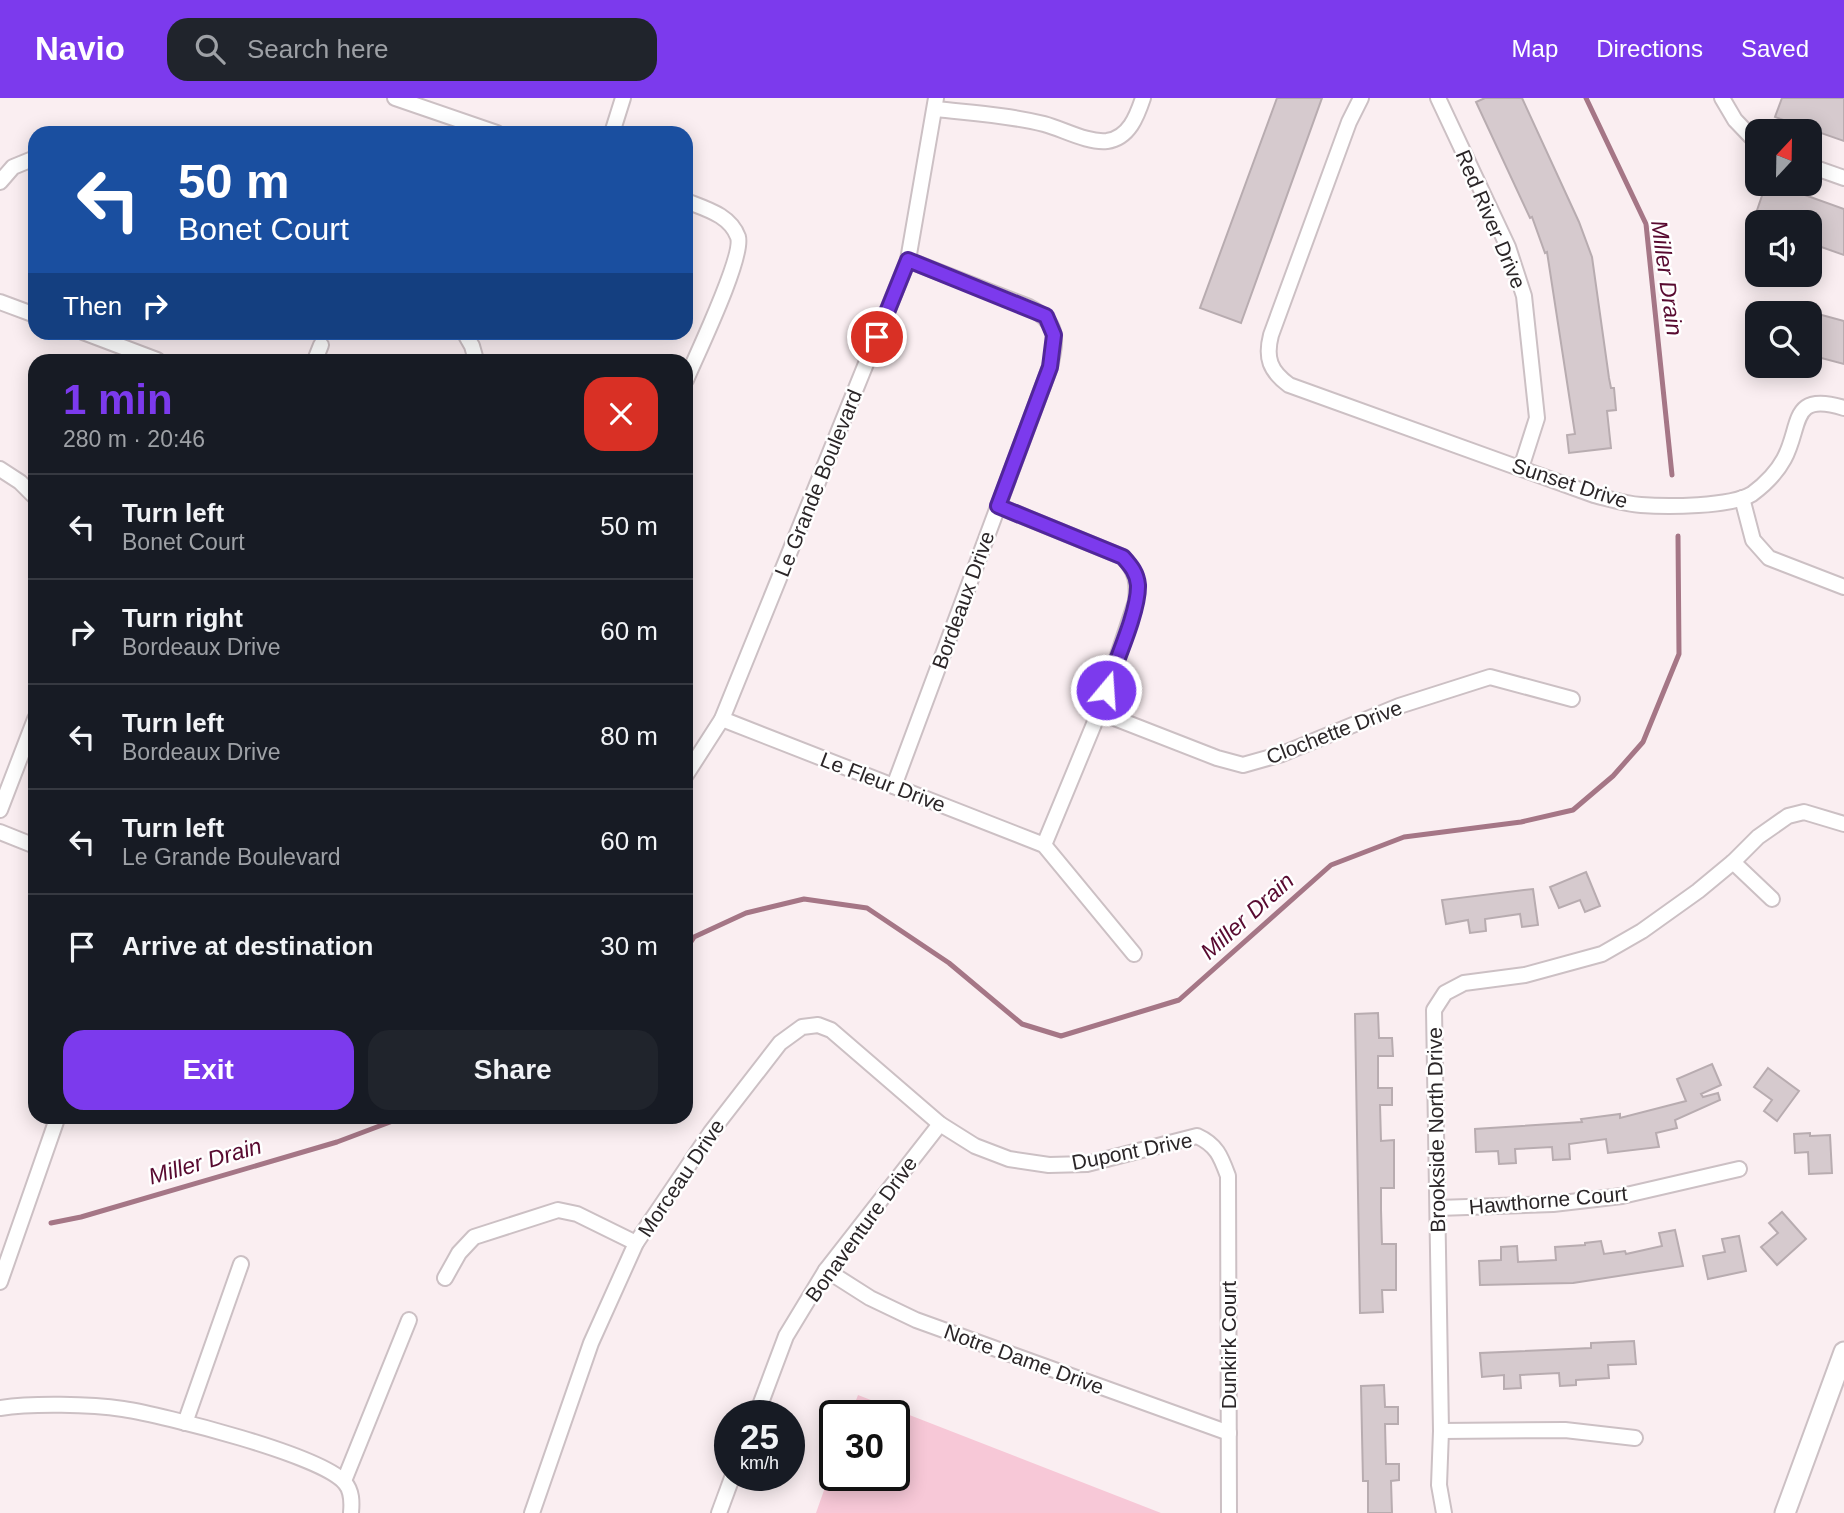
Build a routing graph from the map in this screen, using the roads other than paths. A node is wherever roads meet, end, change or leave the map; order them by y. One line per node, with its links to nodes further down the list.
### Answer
1 (395, 98): 8 (street)
2 (623, 98): 9 (street)
3 (1143, 98): 7 (street)
4 (1360, 98): 25 (street, Sunset Drive)
5 (1438, 98): 25 (street, Red River Drive)
6 (1722, 98): 10 (street)
7 (936, 103): 16 (street, Le Grande Boulevard)
8 (477, 126)
9 (614, 126)
10 (1745, 130)
11 (28, 162): 14 (street)
12 (1822, 170): 13 (street)
13 (1844, 178)
14 (0, 182)
15 (693, 204): 23 (street)
16 (908, 260): 29 (street, Bordeaux Drive); 33 (street, Le Grande Boulevard)
17 (0, 302): 18 (street)
18 (28, 312)
19 (104, 340): 21 (street)
20 (321, 345): 22 (street)
21 (141, 354)
22 (317, 354)
23 (693, 363)
24 (1844, 408): 28 (street, Sunset Drive)
25 (1521, 468): 28 (street, Sunset Drive)
26 (0, 469): 27 (street)
27 (28, 490)
28 (1742, 498): 30 (street)
29 (998, 506): 32 (street); 36 (street, Bordeaux Drive)
30 (1844, 587)
31 (1572, 699): 32 (street, Clochette Drive)
32 (1099, 712): 41 (street)
33 (722, 719): 35 (street, Le Grande Boulevard); 36 (street, Le Fleur Drive)
34 (28, 737): 37 (street)
35 (693, 764)
36 (894, 786): 41 (street, Le Fleur Drive)
37 (0, 810)
38 (1844, 824): 42 (street, Brookside North Drive)
39 (0, 832): 40 (street)
40 (28, 843)
41 (1044, 845): 44 (street)
42 (1733, 862): 43 (street); 49 (street, Brookside North Drive)
43 (1772, 899)
44 (1134, 954)
45 (55, 1124): 54 (street)
46 (940, 1124): 48 (street, Dupont Drive); 50 (street, Morceau Drive); 52 (street, Bonaventure Drive)
47 (1739, 1169): 49 (street, Hawthorne Court)
48 (1228, 1176): 61 (street, Dunkirk Court)
49 (1438, 1209): 60 (street, Brookside North Drive)
50 (636, 1243): 53 (street); 66 (street, Morceau Drive)
51 (241, 1264): 59 (street)
52 (826, 1269): 57 (street, Bonaventure Drive); 61 (street, Notre Dame Drive)
53 (445, 1278)
54 (0, 1282)
55 (409, 1320): 63 (street)
56 (1844, 1352): 70 (street)
57 (762, 1400)
58 (0, 1408): 59 (street)
59 (185, 1423): 63 (street)
60 (1441, 1431): 62 (street); 69 (street, Brookside North Drive)
61 (1229, 1433): 68 (street, Dunkirk Court)
62 (1635, 1438)
63 (344, 1481): 65 (street)
64 (727, 1491): 67 (street)
65 (351, 1513)
66 (532, 1513)
67 (719, 1513)
68 (1229, 1513)
69 (1444, 1513)
70 (1785, 1513)

